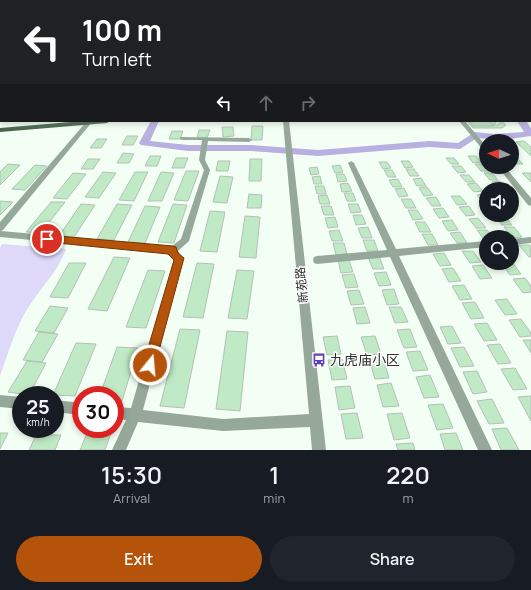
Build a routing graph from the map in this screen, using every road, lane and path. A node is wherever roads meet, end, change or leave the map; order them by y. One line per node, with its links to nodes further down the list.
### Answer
1 (89, 122): 4 (main road); 12 (street)
2 (286, 122): 24 (street, 新苑路)
3 (463, 122): 8 (street)
4 (0, 130)
5 (182, 138): 6 (street)
6 (205, 140): 7 (street); 17 (street)
7 (249, 140)
8 (479, 141)
9 (351, 163): 18 (street)
10 (506, 174): 11 (street)
11 (531, 203)
12 (0, 228)
13 (0, 234): 17 (street)
14 (531, 240): 15 (street)
15 (519, 241)
16 (479, 245): 18 (street)
17 (173, 250): 23 (street)
18 (393, 253): 19 (street); 27 (street)
19 (317, 260)
20 (0, 400): 21 (street)
21 (12, 402)
22 (124, 414): 23 (street)
23 (135, 415): 24 (street); 25 (street)
24 (316, 420): 26 (street, 新苑路)
25 (119, 450)
26 (319, 450)
27 (485, 450)

